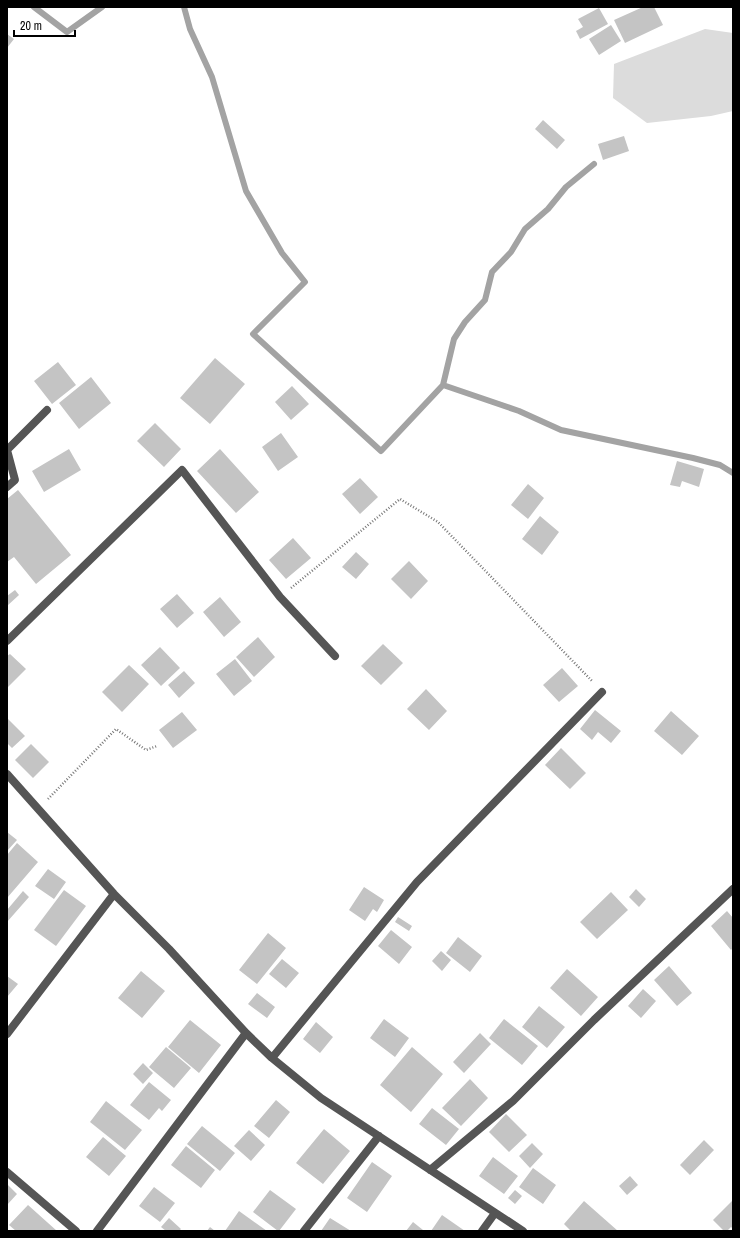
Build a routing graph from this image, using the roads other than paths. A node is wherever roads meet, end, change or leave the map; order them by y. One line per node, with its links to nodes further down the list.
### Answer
1 (46, 410): 2 (street)
2 (7, 487)
3 (7, 641): 4 (street)
4 (335, 656)
5 (602, 692): 11 (street)
6 (8, 778): 8 (street)
7 (733, 890): 13 (street)
8 (114, 894): 9 (street); 10 (street)
9 (246, 1033): 11 (street); 17 (street)
10 (7, 1034)
11 (272, 1058): 12 (street)
12 (379, 1136): 13 (street); 18 (street)
13 (430, 1170): 15 (street)
14 (7, 1172): 16 (street)
15 (495, 1213): 19 (street); 20 (street)
16 (76, 1231)
17 (97, 1231)
18 (304, 1231)
19 (482, 1231)
20 (523, 1231)

